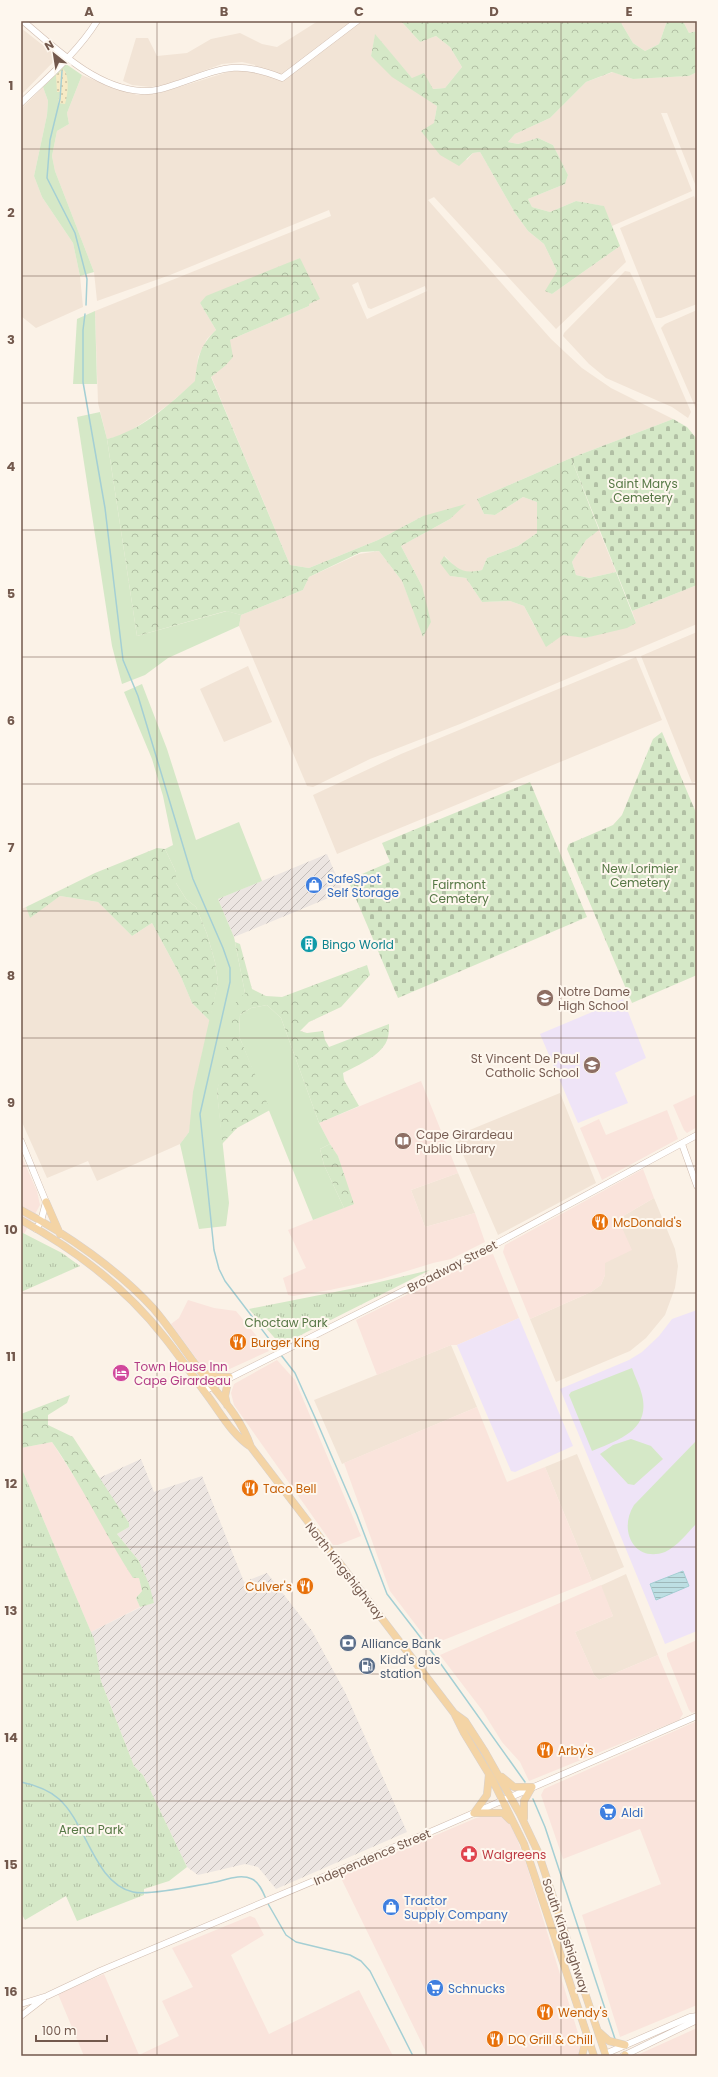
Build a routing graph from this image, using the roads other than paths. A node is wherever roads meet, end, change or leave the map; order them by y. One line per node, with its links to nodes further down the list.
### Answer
1 (23, 21): 4 (street)
2 (97, 21): 4 (street)
3 (357, 21): 4 (street)
4 (66, 58): 5 (street)
5 (21, 103)
6 (697, 1136): 8 (street, Broadway Street)
7 (21, 1141): 10 (street)
8 (682, 1144): 9 (street); 17 (street, Broadway Street)
9 (697, 1186)
10 (46, 1202): 13 (street); 15 (main road)
11 (21, 1210): 13 (main road, North Kingshighway)
12 (21, 1220): 14 (main road, North Kingshighway)
13 (41, 1221): 14 (street); 15 (main road, North Kingshighway)
14 (36, 1228): 19 (main road, North Kingshighway)
15 (60, 1234): 16 (main road, North Kingshighway)
16 (201, 1372): 17 (main road); 18 (main road, North Kingshighway)
17 (229, 1377): 18 (street, Broadway Street); 20 (main road)
18 (212, 1386): 19 (street, Broadway Street); 20 (main road, North Kingshighway)
19 (204, 1391): 21 (main road, North Kingshighway)
20 (227, 1405): 21 (main road, North Kingshighway)
21 (251, 1446): 22 (main road, North Kingshighway)
22 (454, 1713): 24 (main road, North Kingshighway); 25 (main road, North Kingshighway)
23 (697, 1716): 26 (street, Independence Street)
24 (497, 1772): 26 (main road); 27 (main road, North Kingshighway)
25 (488, 1774): 28 (main road, North Kingshighway); 29 (main road)
26 (532, 1787): 27 (street, Independence Street); 30 (main road)
27 (511, 1797): 28 (street, Independence Street); 30 (main road, South Kingshighway)
28 (503, 1801): 29 (street, Independence Street); 31 (main road, South Kingshighway)
29 (474, 1813): 31 (main road); 32 (street, Independence Street)
30 (524, 1824): 37 (main road, South Kingshighway)
31 (516, 1827): 38 (main road, South Kingshighway)
32 (47, 1996): 33 (street, Independence Street); 34 (street, Independence Street)
33 (21, 2004)
34 (21, 2016)
35 (697, 2016): 39 (street)
36 (697, 2020): 43 (street)
37 (598, 2031): 39 (main road); 40 (main road, South Kingshighway)
38 (587, 2034): 41 (main road); 42 (main road, South Kingshighway)
39 (625, 2045): 40 (street)
40 (604, 2055)
41 (582, 2056)
42 (594, 2056)
43 (624, 2056)

